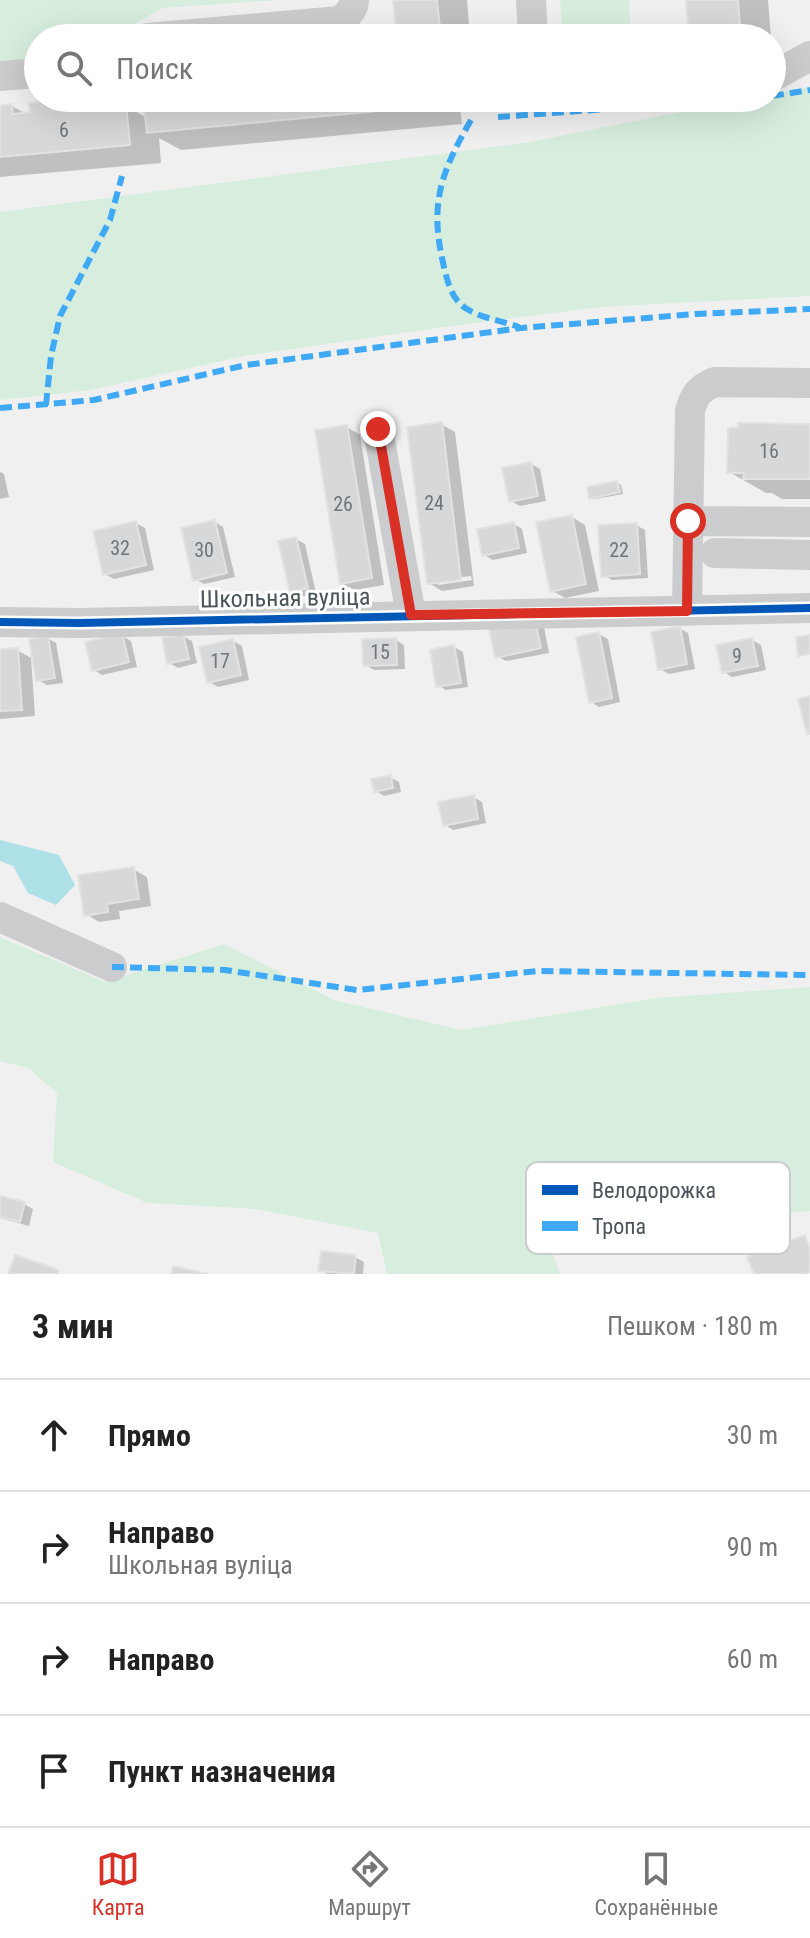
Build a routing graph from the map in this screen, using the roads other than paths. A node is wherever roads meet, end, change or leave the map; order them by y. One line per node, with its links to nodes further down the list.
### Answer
1 (354, 0): 3 (street)
2 (531, 0): 4 (street)
3 (305, 24)
4 (532, 24)
5 (810, 56): 6 (street)
6 (786, 69)
7 (24, 74): 8 (street)
8 (0, 76)
9 (810, 383): 11 (street)
10 (378, 429): 17 (street)
11 (688, 521): 12 (street); 16 (street)
12 (738, 522): 13 (street); 14 (street)
13 (810, 522)
14 (810, 555)
15 (810, 608): 16 (street, Школьная вуліца)
16 (687, 611): 17 (street, Школьная вуліца)
17 (411, 615): 18 (street, Школьная вуліца)
18 (0, 622)
19 (0, 917): 20 (street)
20 (112, 967)

